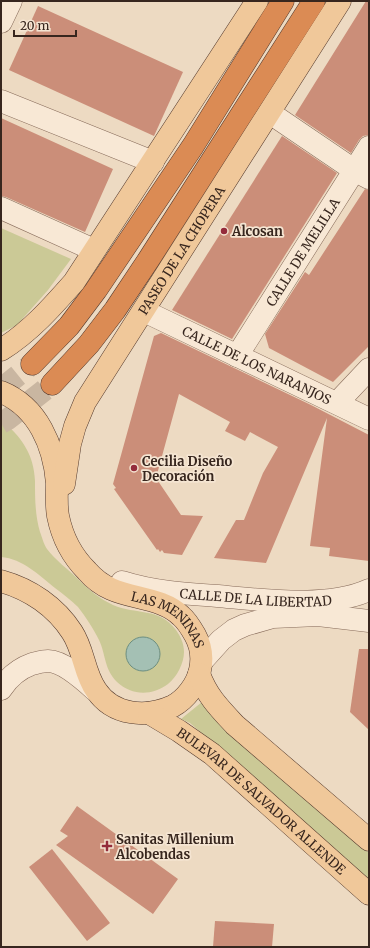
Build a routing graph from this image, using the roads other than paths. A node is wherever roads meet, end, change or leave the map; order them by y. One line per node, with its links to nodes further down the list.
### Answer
1 (11, 1): 6 (street)
2 (257, 1): 10 (main road)
3 (283, 1): 17 (highway)
4 (314, 1): 19 (highway)
5 (340, 1): 8 (main road, PASEO DE LA CHOPERA)
6 (1, 22)
7 (1, 101): 10 (street)
8 (270, 113): 11 (street); 14 (main road, PASEO DE LA CHOPERA)
9 (369, 147): 11 (street, CALLE DE MELILLA)
10 (153, 162): 13 (main road)
11 (362, 174): 16 (street, CALLE DE MELILLA)
12 (1, 208): 13 (street)
13 (94, 250): 15 (main road)
14 (144, 311): 16 (street, CALLE DE LOS NARANJOS); 23 (main road, PASEO DE LA CHOPERA)
15 (1, 350)
16 (237, 356): 21 (street, CALLE DE LOS NARANJOS)
17 (32, 364)
18 (369, 369): 21 (street)
19 (52, 384)
20 (1, 392): 23 (main road, LAS MENINAS)
21 (338, 403): 22 (street, CALLE DE LOS NARANJOS)
22 (369, 419)
23 (58, 514): 24 (main road, LAS MENINAS)
24 (77, 559): 26 (street, CALLE DE LA LIBERTAD); 28 (main road, LAS MENINAS)
25 (1, 581): 30 (main road, LAS MENINAS)
26 (369, 590)
27 (369, 622): 28 (street)
28 (201, 668): 31 (main road, LAS MENINAS); 32 (main road)
29 (1, 689): 30 (street)
30 (95, 690): 31 (main road, LAS MENINAS)
31 (149, 713): 33 (main road, BULEVAR DE SALVADOR ALLENDE)
32 (369, 840)
33 (369, 894)

